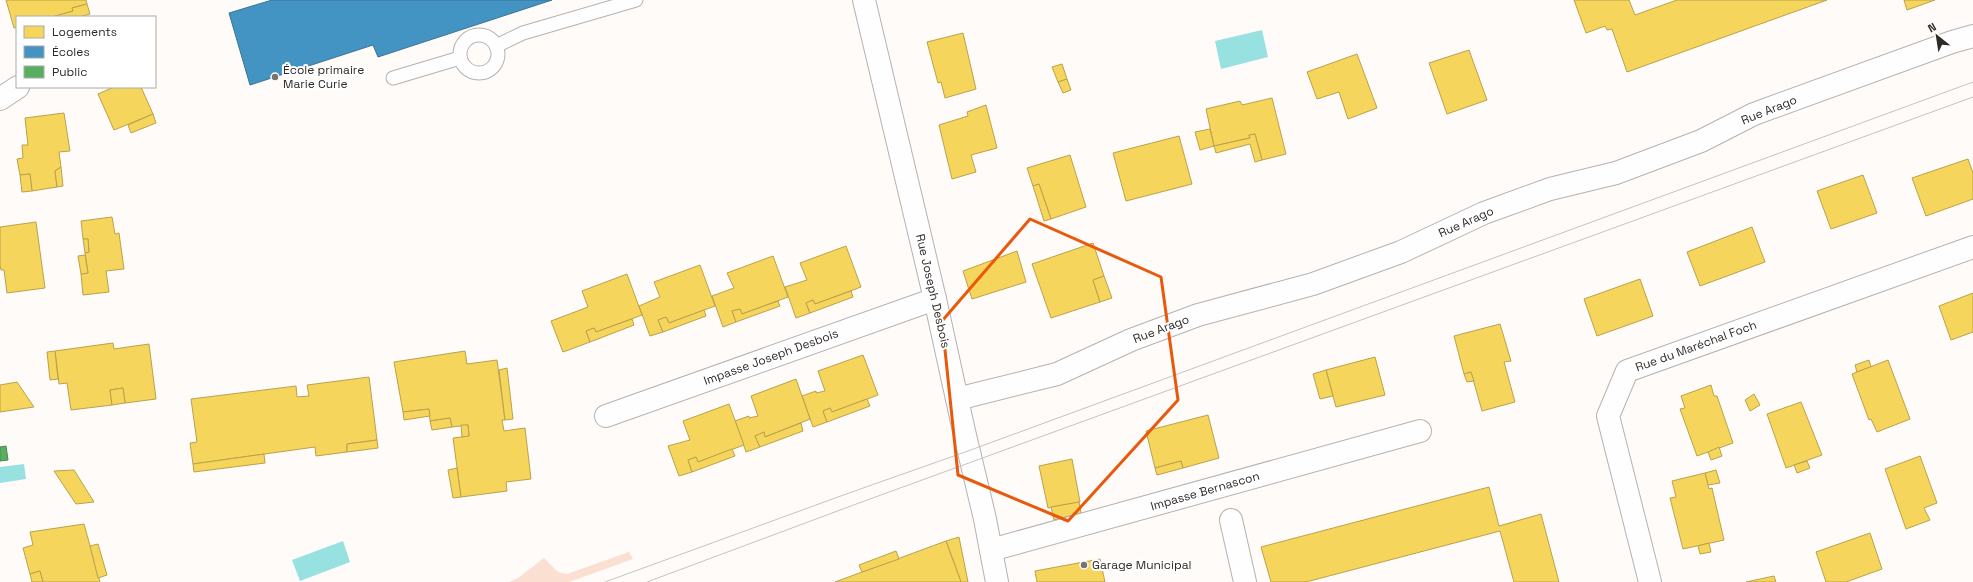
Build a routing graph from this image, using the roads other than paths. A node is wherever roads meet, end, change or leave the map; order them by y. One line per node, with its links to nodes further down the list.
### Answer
1 (636, 0): 4 (lane)
2 (864, 0): 10 (street, Rue Joseph Desbois)
3 (1973, 36): 11 (street, Rue Arago)
4 (496, 46): 5 (lane); 5 (lane)
5 (460, 58): 6 (lane)
6 (393, 78)
7 (16, 88): 8 (street)
8 (0, 99)
9 (1973, 247): 18 (street, Rue du Maréchal Foch)
10 (935, 299): 11 (street, Rue Joseph Desbois); 12 (street, Impasse Joseph Desbois)
11 (956, 399): 15 (street, Rue Joseph Desbois)
12 (606, 416)
13 (1420, 431): 15 (street, Impasse Bernascon)
14 (1231, 520): 17 (street)
15 (991, 550): 16 (street, Rue Joseph Desbois)
16 (997, 582)
17 (1245, 582)
18 (1650, 582)

